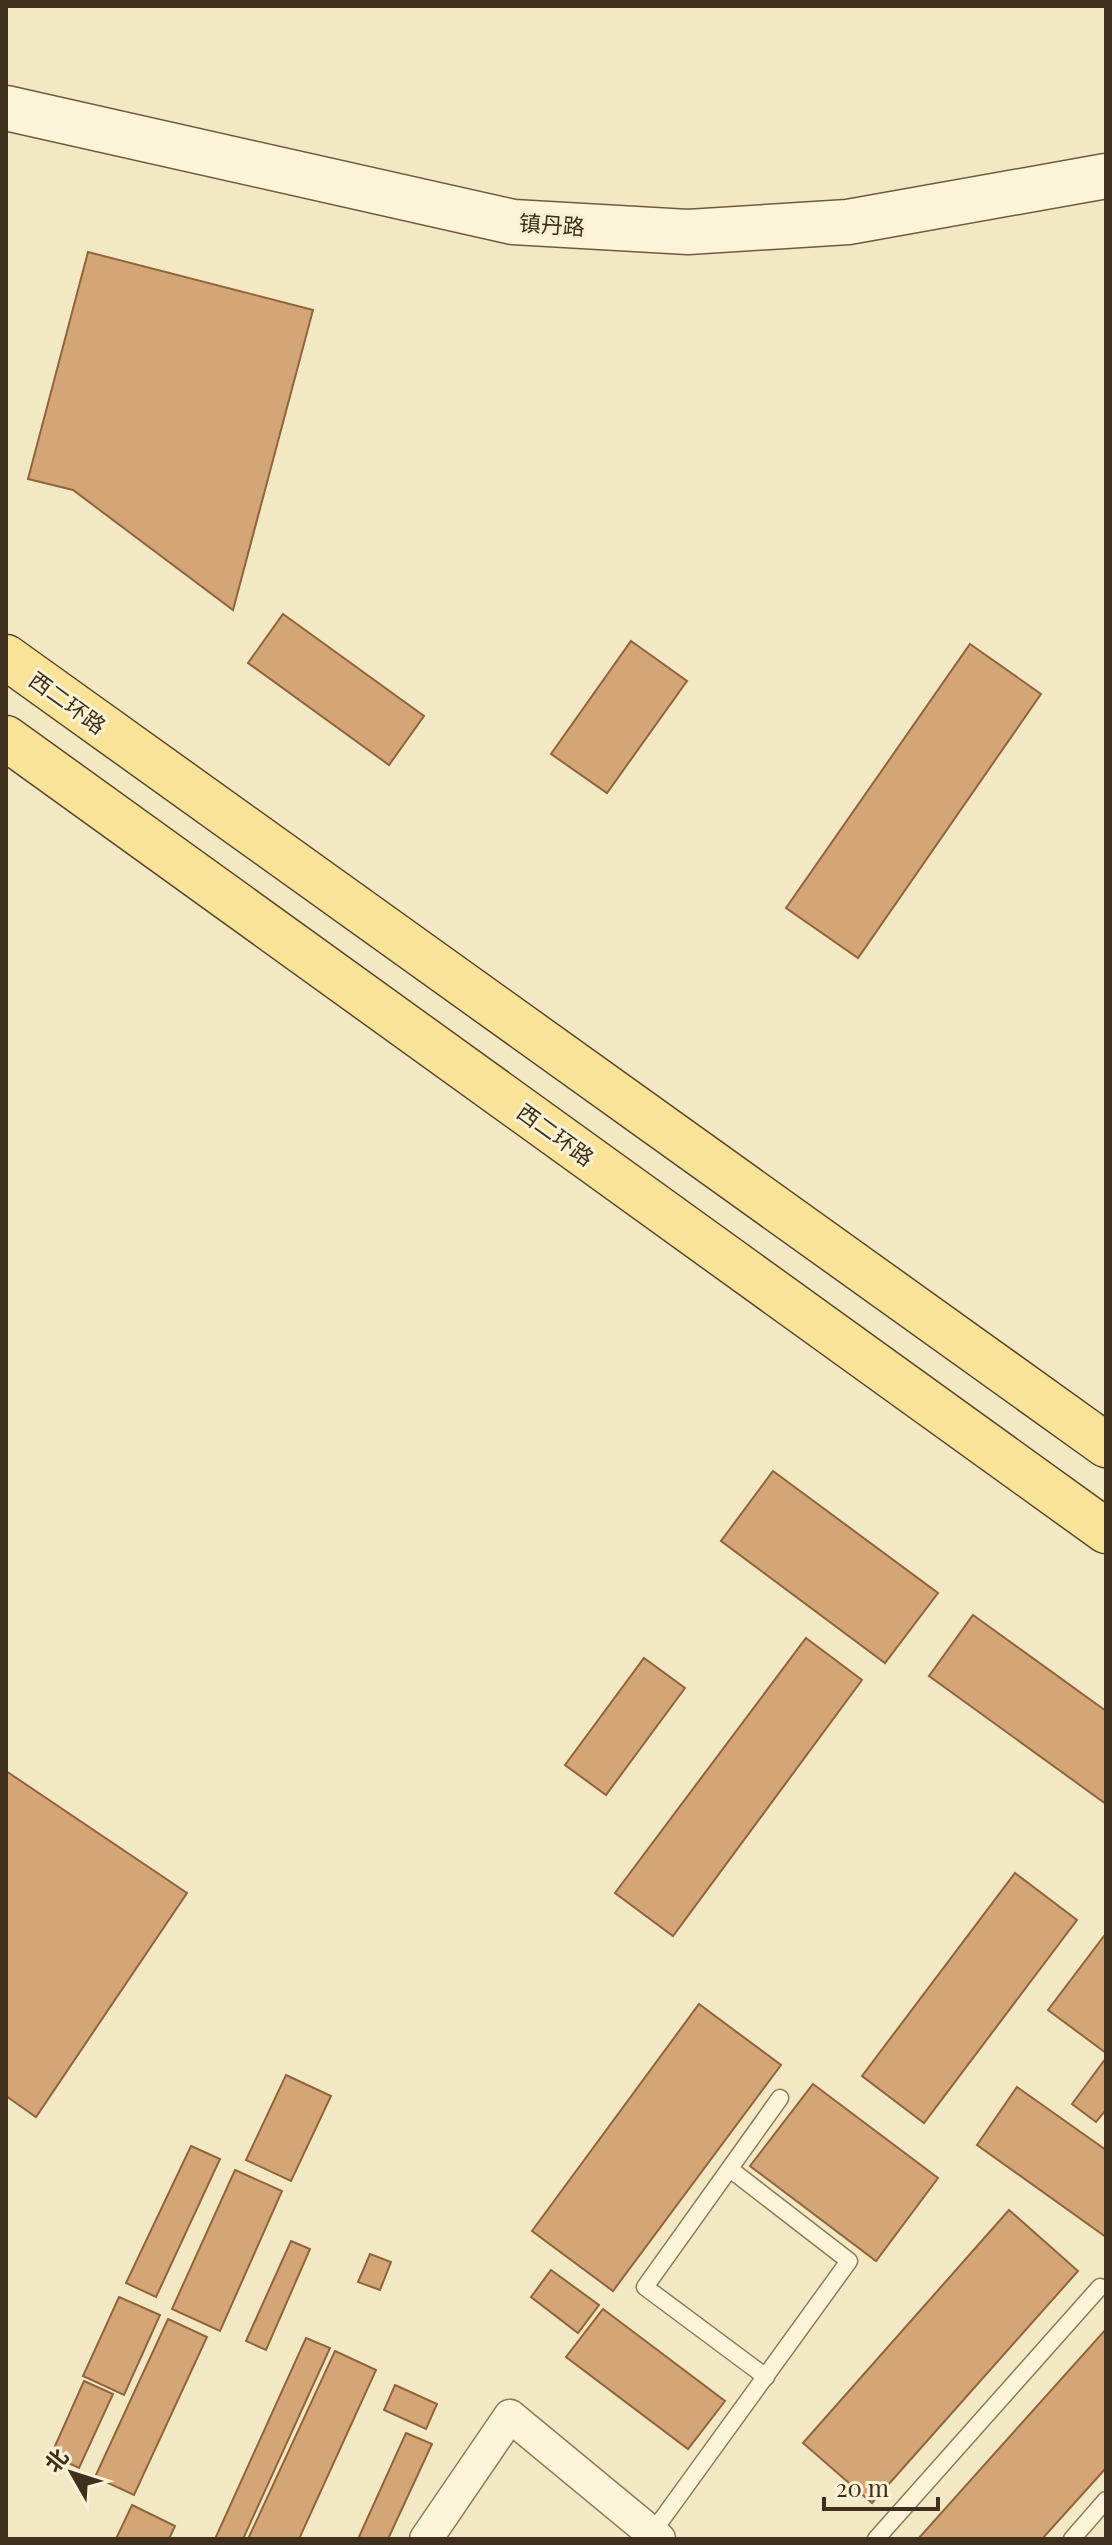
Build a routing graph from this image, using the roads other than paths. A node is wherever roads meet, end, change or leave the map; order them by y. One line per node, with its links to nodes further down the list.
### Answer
1 (6, 108): 2 (street, 镇丹路)
2 (1106, 176)
3 (6, 657): 5 (main road, 西二环路)
4 (6, 738): 6 (main road, 西二环路)
5 (1106, 1445)
6 (1106, 1531)
7 (780, 2098): 8 (lane)
8 (730, 2169): 10 (lane); 10 (lane)
9 (1100, 2287): 14 (lane)
10 (766, 2377): 12 (lane)
11 (1106, 2500): 15 (lane)
12 (656, 2536): 13 (street)
13 (426, 2539)
14 (876, 2539)
15 (1072, 2539)

